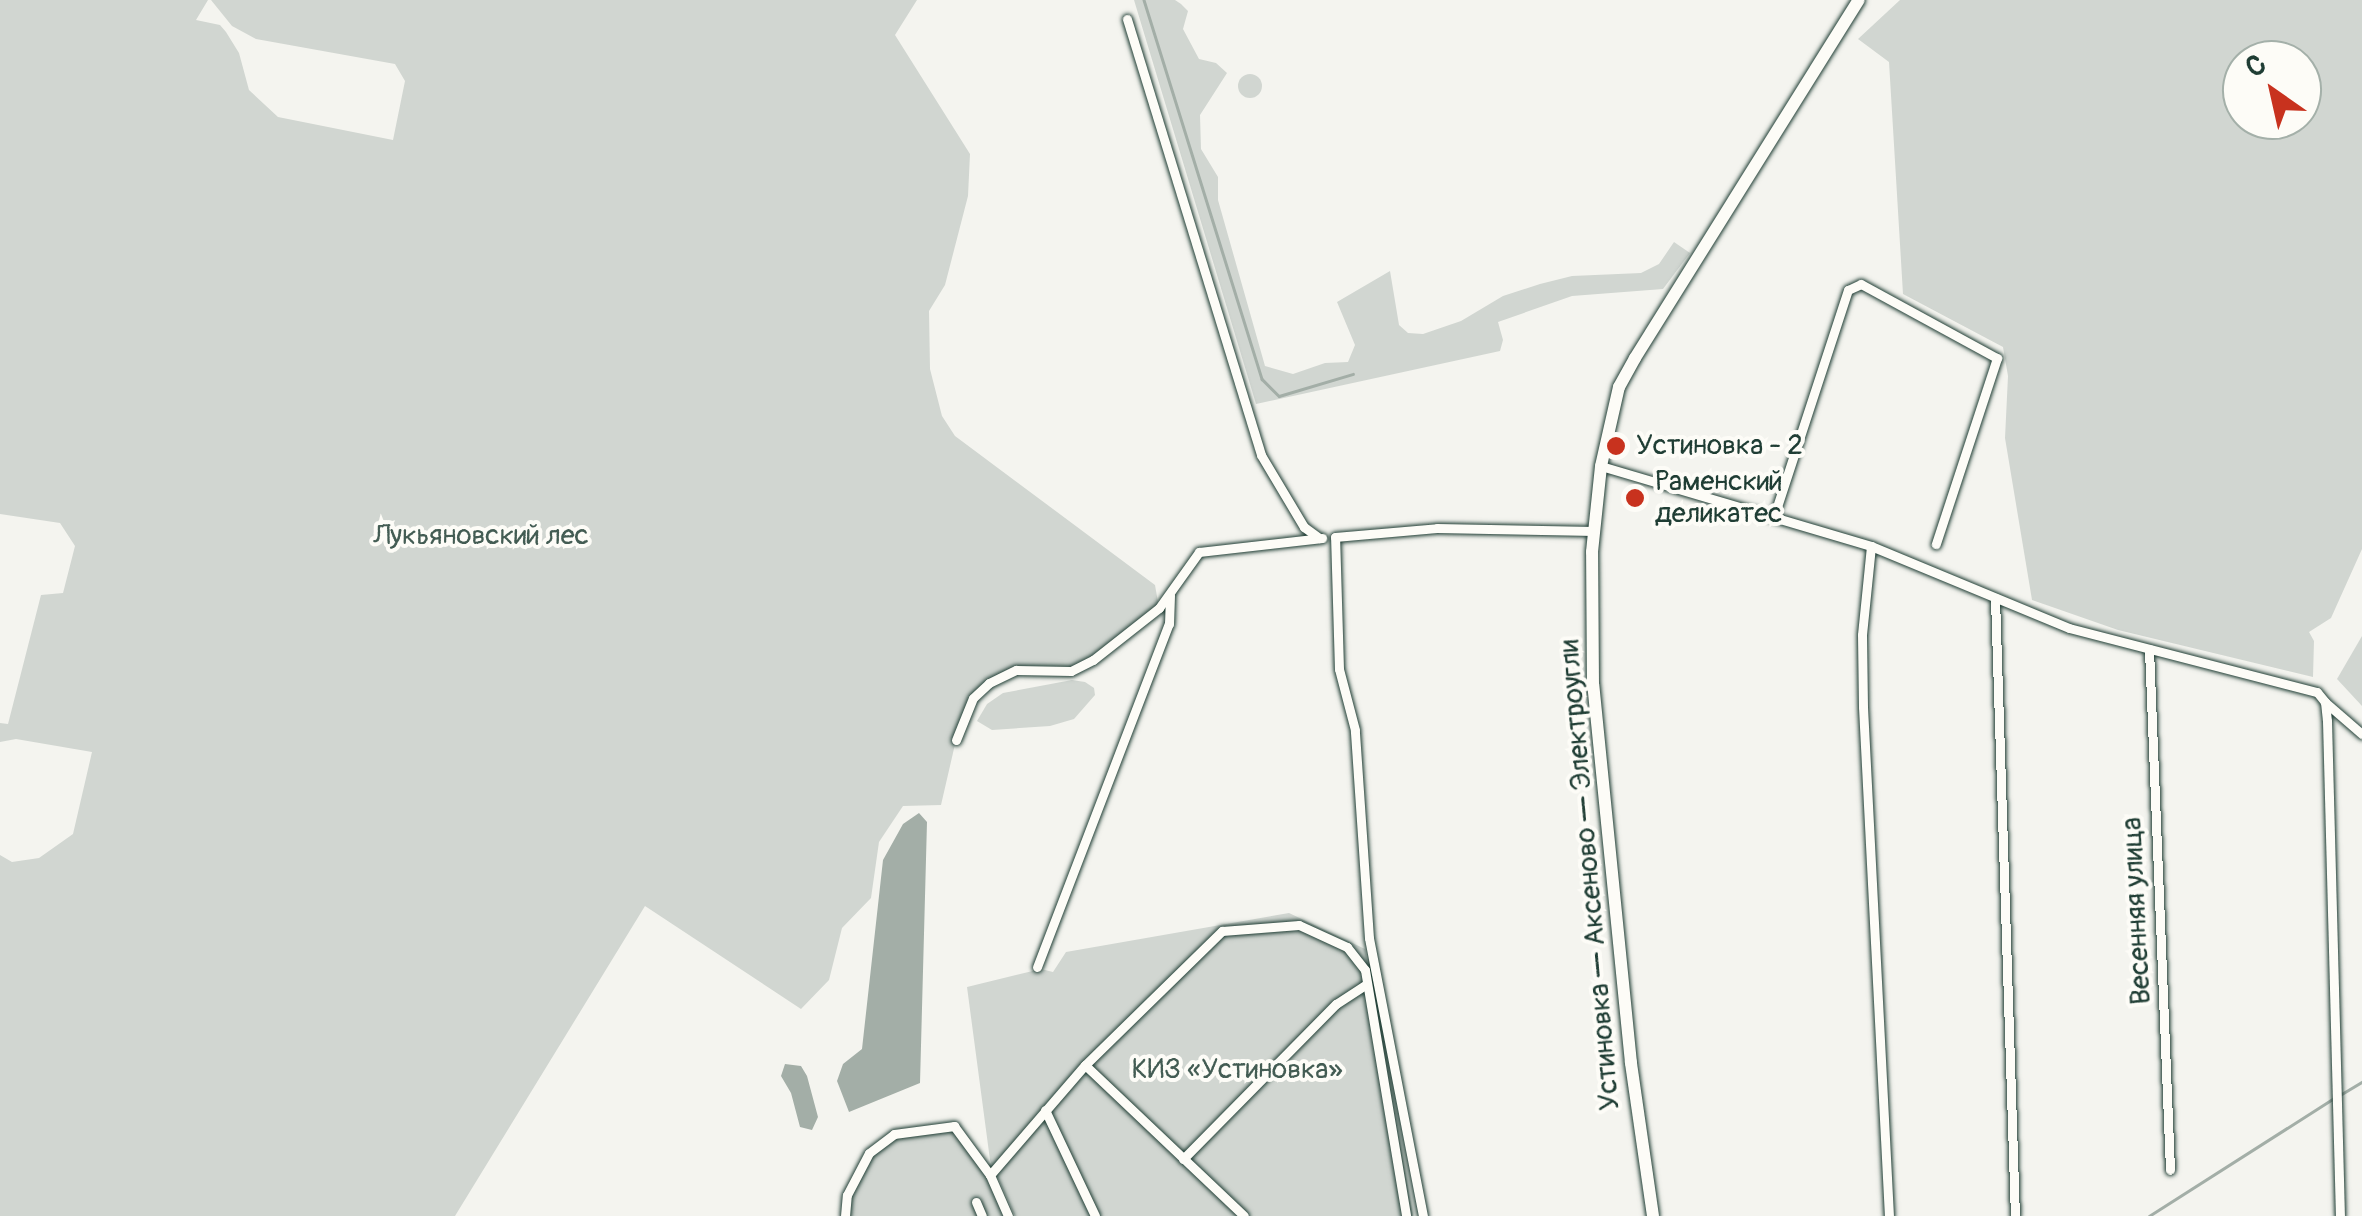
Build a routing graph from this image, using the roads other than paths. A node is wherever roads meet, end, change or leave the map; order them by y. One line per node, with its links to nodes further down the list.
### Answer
1 (1859, 0): 3 (main road, Устиновка — Аксеново — Электроугли)
2 (1127, 20): 7 (street)
3 (1601, 466): 4 (street); 5 (main road, Устиновка — Аксеново — Электроугли)
4 (1774, 516): 8 (street); 9 (street)
5 (1594, 531): 6 (street); 31 (main road, Устиновка — Аксеново — Электроугли)
6 (1335, 537): 7 (street); 30 (street)
7 (1319, 538): 10 (street)
8 (1936, 544)
9 (1871, 546): 11 (street); 32 (street)
10 (1170, 592): 15 (street); 16 (street)
11 (1995, 598): 12 (street); 33 (street)
12 (2149, 649): 13 (street); 21 (street, Весенняя улица)
13 (2325, 702): 14 (street); 34 (street)
14 (2362, 734)
15 (956, 740)
16 (1037, 967)
17 (1367, 984): 18 (street); 20 (street); 29 (street)
18 (1085, 1065): 19 (street); 20 (street)
19 (1046, 1110): 22 (street); 27 (street)
20 (1183, 1159): 28 (street)
21 (2170, 1170)
22 (990, 1175): 24 (street); 26 (street)
23 (976, 1202): 25 (street)
24 (846, 1216)
25 (982, 1216)
26 (1008, 1216)
27 (1094, 1216)
28 (1244, 1216)
29 (1406, 1216)
30 (1422, 1216)
31 (1654, 1216)
32 (1889, 1216)
33 (2015, 1216)
34 (2340, 1216)

